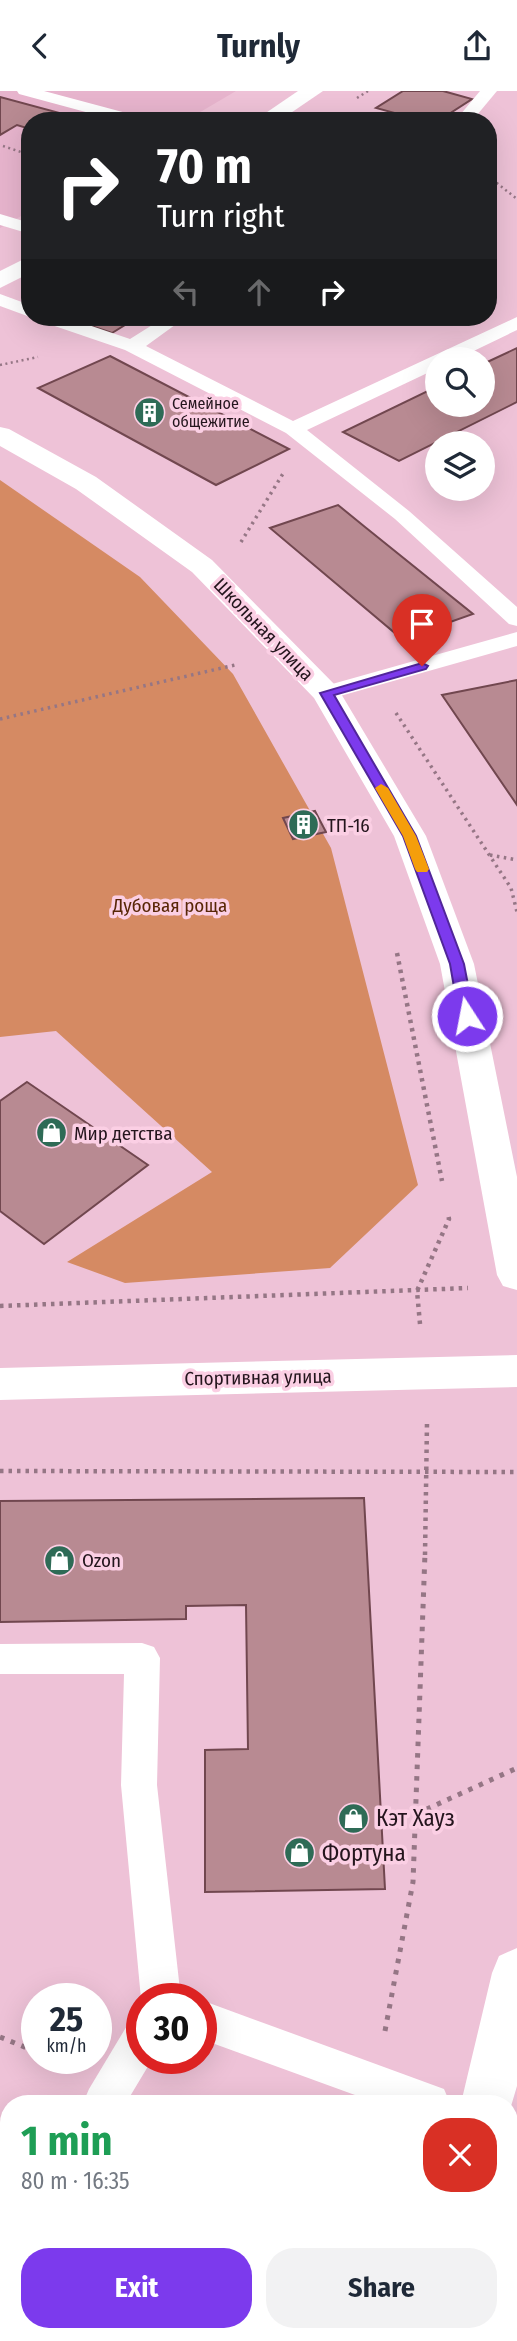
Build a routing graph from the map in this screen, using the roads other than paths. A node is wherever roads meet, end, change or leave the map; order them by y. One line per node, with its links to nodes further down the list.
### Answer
1 (25, 91): 4 (lane)
2 (313, 91): 5 (street)
3 (489, 91): 6 (lane)
4 (105, 112)
5 (279, 112)
6 (471, 112)
7 (0, 219): 8 (lane)
8 (21, 226)
9 (21, 268): 10 (street)
10 (0, 281)
11 (0, 300): 12 (lane)
12 (21, 308)
13 (517, 323): 17 (lane)
14 (72, 326): 16 (lane)
15 (164, 326): 16 (lane)
16 (132, 347): 19 (lane)
17 (466, 347)
18 (425, 367): 19 (lane)
19 (299, 434): 21 (lane)
20 (0, 435): 23 (street, Школьная улица)
21 (517, 619)
22 (517, 639): 23 (lane)
23 (326, 693): 24 (street, Школьная улица)
24 (517, 1275)
25 (517, 1371): 26 (street, Спортивная улица)
26 (0, 1384)
27 (0, 1659): 29 (lane)
28 (517, 1973): 34 (street)
29 (159, 1983)
30 (217, 2025): 33 (lane)
31 (126, 2065): 32 (lane)
32 (108, 2095)
33 (408, 2095)
34 (489, 2095)

